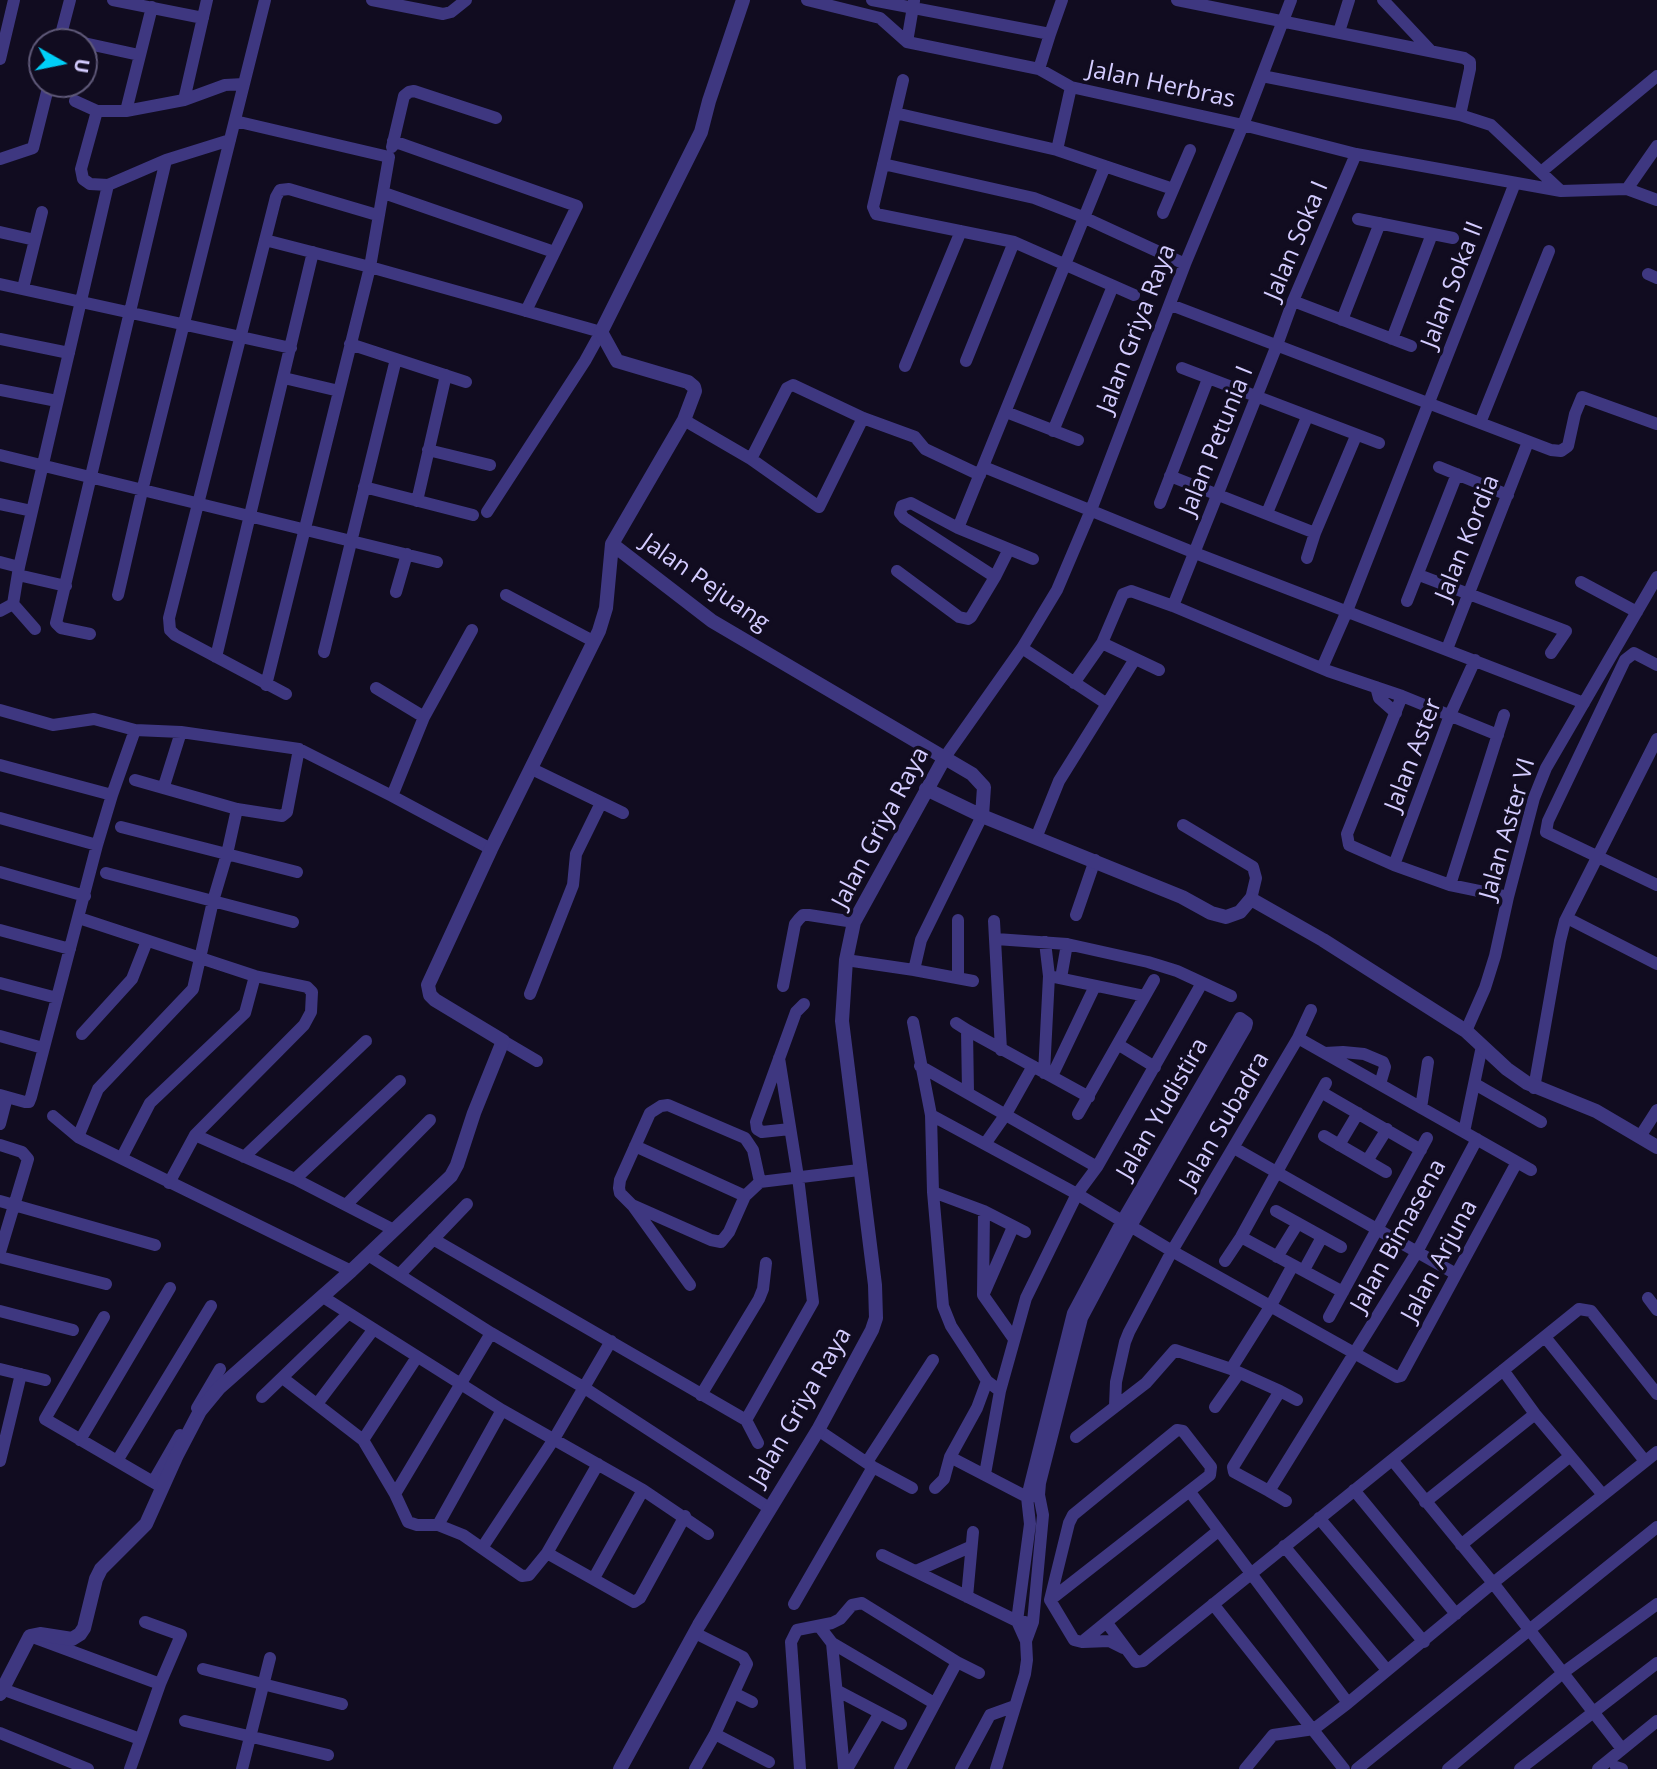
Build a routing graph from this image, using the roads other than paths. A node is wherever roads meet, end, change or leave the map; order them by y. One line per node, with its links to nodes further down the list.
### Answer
1 (14, 0): 29 (street)
2 (70, 0): 22 (street)
3 (113, 0): 18 (street)
4 (207, 0): 19 (street)
5 (265, 0): 34 (street)
6 (372, 0): 15 (street)
7 (743, 0): 95 (street)
8 (807, 0): 20 (street)
9 (1062, 0): 24 (street)
10 (1182, 0): 21 (street)
11 (1291, 0): 21 (street, Jalan Griya Raya)
12 (1349, 0): 23 (street)
13 (1383, 0): 27 (street)
14 (878, 1): 17 (street); 20 (street)
15 (400, 3): 16 (street)
16 (460, 3)
17 (913, 3): 24 (street); 25 (street)
18 (152, 7): 19 (street); 28 (street)
19 (203, 18): 37 (street)
20 (880, 18): 25 (street)
21 (1284, 20): 23 (street); 31 (street, Jalan Griya Raya)
22 (63, 28)
23 (1339, 33): 27 (street)
24 (1050, 34): 30 (street)
25 (907, 42): 30 (street, Jalan Herbras)
26 (98, 46): 28 (street)
27 (1432, 51): 42 (street)
28 (139, 55): 40 (street)
29 (0, 59)
30 (1039, 69): 35 (street, Jalan Herbras)
31 (1262, 76): 42 (street); 45 (street, Jalan Griya Raya)
32 (1657, 76): 57 (street)
33 (903, 80): 41 (street)
34 (244, 84): 37 (street); 44 (street)
35 (1071, 87): 45 (street, Jalan Herbras); 49 (street)
36 (46, 98): 53 (street)
37 (184, 100): 40 (street)
38 (75, 101): 39 (street)
39 (97, 111): 40 (street); 59 (street)
40 (126, 111)
41 (895, 113): 49 (street); 55 (street)
42 (1460, 115): 57 (street)
43 (496, 118): 47 (street)
44 (235, 121): 46 (street); 52 (street)
45 (1243, 125): 51 (street, Jalan Herbras); 82 (street, Jalan Griya Raya)
46 (230, 140): 54 (street); 94 (street)
47 (393, 141): 52 (street); 80 (street)
48 (1657, 146): 61 (street)
49 (1057, 150): 56 (street)
50 (1190, 150): 60 (street)
51 (1356, 154): 58 (street, Jalan Herbras); 89 (street, Jalan Soka I)
52 (389, 157): 63 (street)
53 (0, 159)
54 (166, 160): 59 (street); 92 (street)
55 (883, 164): 68 (street); 71 (street)
56 (1105, 166): 60 (street); 68 (street)
57 (1541, 172): 62 (street)
58 (1515, 183): 62 (street, Jalan Herbras); 116 (street, Jalan Soka II)
59 (108, 185): 88 (street)
60 (1172, 189): 66 (street)
61 (1627, 189): 62 (street, Jalan Herbras); 64 (street)
62 (1561, 191)
63 (384, 193): 67 (street); 80 (street)
64 (1657, 200)
65 (42, 212): 75 (street)
66 (1163, 213)
67 (377, 215): 76 (street); 83 (street)
68 (1083, 217): 81 (street); 82 (street)
69 (1358, 219): 70 (street)
70 (1380, 223): 73 (street); 93 (street)
71 (961, 231): 77 (street); 106 (street)
72 (0, 232): 75 (street)
73 (1432, 234): 74 (street); 98 (street)
74 (1453, 238)
75 (35, 240): 86 (street)
76 (265, 240): 79 (street); 96 (street)
77 (1014, 242): 81 (street); 105 (street)
78 (1549, 251): 121 (street)
79 (313, 252): 83 (street); 102 (street)
80 (554, 252): 91 (street)
81 (1064, 263): 85 (street); 117 (street)
82 (1185, 264): 90 (street, Jalan Griya Raya)
83 (370, 267): 91 (street); 99 (street)
84 (0, 284): 86 (street)
85 (1113, 286): 87 (street); 123 (street)
86 (23, 288): 88 (street)
87 (1134, 295)
88 (81, 300): 92 (street); 103 (street)
89 (1293, 301): 93 (street); 100 (street, Jalan Soka I)
90 (1171, 305): 100 (street); 146 (street, Jalan Griya Raya)
91 (526, 311): 95 (street)
92 (130, 312): 94 (street); 137 (street)
93 (1342, 320): 98 (street)
94 (183, 325): 96 (street); 139 (street)
95 (601, 332): 120 (street, Jalan Pejuang); 148 (street)
96 (240, 337): 102 (street); 145 (street)
97 (0, 339): 103 (street)
98 (1392, 339): 101 (street)
99 (350, 344): 104 (street); 113 (street)
100 (1277, 345): 114 (street, Jalan Petunia I); 116 (street)
101 (1411, 346)
102 (291, 348): 109 (street)
103 (69, 353): 115 (street)
104 (397, 359): 108 (street); 138 (street)
105 (966, 361)
106 (905, 366)
107 (1182, 368): 110 (street)
108 (446, 375): 111 (street); 128 (street)
109 (284, 378): 113 (street); 151 (street)
110 (1208, 379): 114 (street); 136 (street)
111 (466, 382)
112 (0, 390): 115 (street)
113 (339, 391): 153 (street)
114 (1256, 397): 118 (street); 140 (street, Jalan Petunia I)
115 (57, 401): 132 (street)
116 (1429, 402): 121 (street); 179 (street, Jalan Soka II)
117 (1006, 412): 123 (street); 134 (street)
118 (1307, 417): 124 (street); 149 (street)
119 (863, 418): 130 (street); 130 (street); 134 (street)
120 (684, 420): 130 (street); 156 (street, Jalan Pejuang)
121 (1480, 423): 126 (street)
122 (1657, 424): 126 (street)
123 (1054, 431): 125 (street)
124 (1356, 436): 127 (street); 154 (street)
125 (1078, 440)
126 (1528, 442): 141 (street, Jalan Kordia)
127 (1378, 443)
128 (428, 450): 131 (street); 142 (street)
129 (0, 456): 132 (street)
130 (751, 459)
131 (490, 465)
132 (42, 467): 137 (street); 147 (street)
133 (1439, 467): 135 (street)
134 (982, 471): 146 (street); 152 (street)
135 (1457, 474): 141 (street); 166 (street)
136 (1170, 476): 140 (street); 143 (street)
137 (91, 479): 139 (street); 170 (street)
138 (365, 487): 142 (street); 155 (street)
139 (142, 491): 145 (street); 174 (street)
140 (1218, 495): 149 (street); 158 (street, Jalan Petunia I)
141 (1508, 495): 172 (street, Jalan Kordia)
142 (416, 501): 150 (street)
143 (1160, 503)
144 (0, 504): 147 (street)
145 (199, 505): 151 (street); 190 (street)
146 (1091, 510): 158 (street); 186 (street, Jalan Griya Raya)
147 (32, 511): 164 (street)
148 (487, 512)
149 (1268, 513): 154 (street)
150 (473, 514)
151 (251, 517): 153 (street); 190 (street)
152 (958, 528): 157 (street); 167 (street)
153 (305, 530): 155 (street); 197 (street)
154 (1315, 533): 160 (street)
155 (351, 540): 159 (street); 188 (street)
156 (612, 544): 184 (street); 214 (street, Jalan Pejuang)
157 (1009, 550): 161 (street); 167 (street)
158 (1195, 552): 177 (street, Jalan Petunia I); 179 (street)
159 (407, 554): 163 (street); 171 (street)
160 (1307, 558)
161 (1032, 559)
162 (0, 562): 164 (street)
163 (437, 562)
164 (18, 571): 170 (street); 176 (street)
165 (897, 571): 167 (street)
166 (1419, 575): 172 (street); 175 (street)
167 (995, 577)
168 (1657, 577): 180 (street, Jalan Aster VI)
169 (1581, 582): 180 (street)
170 (66, 586): 183 (street)
171 (396, 592)
172 (1468, 592): 187 (street, Jalan Kordia); 189 (street)
173 (506, 594): 184 (street)
174 (118, 595)
175 (1407, 601)
176 (13, 604): 178 (street); 181 (street)
177 (1173, 606): 185 (street); 194 (street)
178 (0, 611)
179 (1347, 611): 187 (street); 194 (street, Jalan Soka II)
180 (1637, 612): 202 (street, Jalan Aster VI)
181 (35, 629)
182 (472, 630): 208 (street)
183 (90, 634)
184 (593, 641): 216 (street)
185 (1102, 643): 191 (street); 196 (street)
186 (1022, 648): 196 (street); 214 (street, Jalan Griya Raya)
187 (1447, 649): 192 (street)
188 (324, 652)
189 (1551, 653)
190 (216, 657): 197 (street)
191 (1135, 659): 195 (street); 203 (street)
192 (1475, 660): 202 (street); 206 (street, Jalan Aster)
193 (1657, 665): 233 (street)
194 (1322, 668): 198 (street)
195 (1159, 670)
196 (1074, 683): 203 (street)
197 (266, 685): 200 (street)
198 (1376, 687): 201 (street); 205 (street)
199 (376, 688): 208 (street)
200 (286, 694)
201 (1402, 696): 205 (street); 206 (street)
202 (1584, 703): 242 (street, Jalan Aster VI)
203 (1107, 704): 229 (street)
204 (0, 710): 209 (street)
205 (1396, 713): 235 (street)
206 (1450, 715): 211 (street); 235 (street, Jalan Aster)
207 (1504, 715): 211 (street)
208 (424, 718): 221 (street)
209 (135, 730): 210 (street); 220 (street)
210 (181, 732): 213 (street); 218 (street)
211 (1498, 734): 240 (street)
212 (1657, 739): 233 (street)
213 (299, 749): 221 (street); 223 (street)
214 (945, 757): 219 (street, Jalan Griya Raya); 225 (street, Jalan Pejuang)
215 (0, 765): 220 (street)
216 (533, 769): 222 (street); 231 (street)
217 (135, 780): 218 (street)
218 (164, 786): 223 (street)
219 (926, 789): 225 (street); 251 (street, Jalan Griya Raya)
220 (112, 795): 230 (street)
221 (393, 796): 231 (street)
222 (601, 803): 224 (street); 271 (street)
223 (237, 809): 232 (street)
224 (623, 813)
225 (982, 816): 229 (street); 261 (street)
226 (0, 818): 230 (street)
227 (1183, 825): 243 (street)
228 (121, 827): 232 (street)
229 (1036, 838): 234 (street)
230 (97, 845): 241 (street)
231 (491, 849): 284 (street)
232 (227, 854): 236 (street); 244 (street)
233 (1598, 856): 239 (street); 247 (street)
234 (1095, 860): 243 (street); 245 (street)
235 (1394, 865): 240 (street)
236 (297, 872)
237 (0, 873): 241 (street)
238 (106, 873): 244 (street)
239 (1655, 880)
240 (1450, 885): 242 (street)
241 (85, 896): 246 (street)
242 (1507, 897): 279 (street, Jalan Aster VI)
243 (1251, 899): 279 (street)
244 (213, 901): 250 (street); 258 (street)
245 (1076, 915)
246 (79, 918): 254 (street); 257 (street)
247 (1567, 918): 260 (street); 299 (street)
248 (958, 920): 264 (street)
249 (994, 921): 253 (street)
250 (293, 922)
251 (854, 922): 259 (street, Jalan Griya Raya); 269 (street)
252 (0, 930): 257 (street)
253 (996, 939): 255 (street); 288 (street)
254 (147, 941): 258 (street); 280 (street)
255 (1045, 942): 256 (street); 263 (street)
256 (1067, 944): 263 (street); 268 (street)
257 (71, 949): 274 (street)
258 (199, 958): 262 (street); 319 (street)
259 (846, 960): 261 (street); 334 (street, Jalan Griya Raya)
260 (1657, 964)
261 (914, 970): 264 (street)
262 (254, 976): 316 (street); 329 (street)
263 (1055, 977): 270 (street); 295 (street)
264 (958, 978): 266 (street)
265 (1154, 980): 272 (street)
266 (973, 981)
267 (0, 983): 274 (street)
268 (1202, 983): 273 (street); 294 (street)
269 (783, 986)
270 (1095, 986): 272 (street); 295 (street)
271 (530, 994)
272 (1145, 996): 285 (street)
273 (1231, 996)
274 (57, 998): 287 (street)
275 (804, 1004): 290 (street)
276 (1311, 1010): 282 (street, Jalan Subadra)
277 (913, 1022): 293 (street)
278 (1243, 1023): 351 (street, Jalan Yudistira)
279 (1466, 1031): 286 (street)
280 (82, 1034)
281 (0, 1036): 287 (street)
282 (1298, 1038): 289 (street); 327 (street, Jalan Subadra)
283 (366, 1041): 330 (street)
284 (503, 1041): 291 (street); 354 (street)
285 (1119, 1045): 294 (street); 302 (street)
286 (1482, 1046): 298 (street); 299 (street)
287 (43, 1048): 301 (street)
288 (1001, 1050): 295 (street); 300 (street)
289 (1325, 1053): 297 (street); 297 (street)
290 (779, 1058): 313 (street); 313 (street)
291 (537, 1061)
292 (1428, 1062): 303 (street)
293 (920, 1066): 300 (street); 308 (street)
294 (1156, 1067): 333 (street)
295 (1043, 1071): 302 (street); 306 (street)
296 (400, 1081): 339 (street)
297 (1380, 1084): 303 (street)
298 (1475, 1084): 311 (street); 315 (street)
299 (1534, 1088): 317 (street)
300 (968, 1093): 306 (street)
301 (4, 1096): 312 (street)
302 (1089, 1097): 307 (street)
303 (1421, 1108): 315 (street)
304 (1657, 1110): 317 (street)
305 (1358, 1112): 314 (street); 323 (street); 336 (street)
306 (1006, 1114): 322 (street); 333 (street)
307 (1078, 1114)
308 (931, 1115): 322 (street); 342 (street)
309 (53, 1116): 319 (street)
310 (430, 1119): 347 (street)
311 (1541, 1122)
312 (0, 1124)
313 (790, 1129): 338 (street)
314 (1387, 1129): 328 (street); 331 (street)
315 (1464, 1132): 321 (street)
316 (195, 1135): 330 (street); 341 (street)
317 (1640, 1135): 326 (street)
318 (1324, 1136): 323 (street)
319 (78, 1137): 329 (street)
320 (1427, 1138): 328 (street)
321 (1477, 1139): 332 (street); 361 (street, Jalan Bimasena)
322 (985, 1144): 343 (street)
323 (1339, 1144): 331 (street)
324 (0, 1145): 345 (street)
325 (635, 1146): 340 (street); 344 (street); 348 (street)
326 (1657, 1147)
327 (1234, 1148): 336 (street); 360 (street, Jalan Subadra)
328 (1421, 1150): 353 (street)
329 (122, 1157): 341 (street)
330 (244, 1157): 339 (street)
331 (1367, 1161): 337 (street)
332 (1517, 1162): 335 (street); 369 (street, Jalan Arjuna)
333 (1097, 1167): 343 (street)
334 (859, 1170): 338 (street); 416 (street, Jalan Griya Raya)
335 (1531, 1170)
336 (1277, 1172): 353 (street); 355 (street)
337 (1386, 1172)
338 (798, 1177): 340 (street); 415 (street)
339 (295, 1179): 347 (street)
340 (760, 1182): 344 (street)
341 (169, 1183): 368 (street)
342 (933, 1192): 349 (street); 401 (street)
343 (1077, 1194): 351 (street); 389 (street)
344 (745, 1196): 348 (street)
345 (6, 1203): 358 (street); 362 (street)
346 (467, 1204): 357 (street)
347 (346, 1205): 354 (street)
348 (632, 1205): 372 (street)
349 (984, 1211): 375 (street); 375 (street)
350 (1276, 1211): 352 (street)
351 (1126, 1223): 360 (street); 443 (street, Jalan Yudistira)
352 (1298, 1223): 356 (street); 364 (street)
353 (1377, 1229): 361 (street); 374 (street)
354 (394, 1230): 363 (street)
355 (1241, 1237): 364 (street); 365 (street)
356 (1322, 1237): 359 (street); 367 (street)
357 (433, 1239): 370 (street); 390 (street)
358 (155, 1245)
359 (1341, 1247)
360 (1172, 1251): 379 (street); 411 (street, Jalan Subadra)
361 (1418, 1252): 369 (street); 391 (street, Jalan Bimasena)
362 (0, 1254): 371 (street)
363 (368, 1255): 368 (street); 370 (street)
364 (1278, 1257): 367 (street)
365 (1225, 1262)
366 (766, 1263): 407 (street)
367 (1298, 1268): 374 (street); 379 (street)
368 (351, 1271): 376 (street)
369 (1456, 1274): 391 (street, Jalan Arjuna)
370 (400, 1275): 387 (street)
371 (106, 1284)
372 (690, 1285)
373 (170, 1288): 419 (street)
374 (1343, 1292): 384 (street)
375 (983, 1295): 389 (street)
376 (323, 1297): 382 (street); 397 (street)
377 (1648, 1298): 380 (street)
378 (211, 1306): 426 (street)
379 (1270, 1307): 391 (street); 396 (street)
380 (1657, 1310)
381 (0, 1311): 386 (street)
382 (348, 1314): 385 (street); 399 (street)
383 (104, 1317): 419 (street)
384 (1329, 1317)
385 (373, 1329): 392 (street); 410 (street)
386 (73, 1331)
387 (491, 1334): 402 (street); 403 (street)
388 (1545, 1337): 395 (street); 406 (street); 428 (street)
389 (1014, 1339): 404 (street)
390 (611, 1341): 403 (street); 407 (street)
391 (1356, 1354): 437 (street, Jalan Bimasena)
392 (417, 1357): 402 (street); 420 (street)
393 (933, 1360): 430 (street)
394 (0, 1369): 398 (street)
395 (1503, 1370): 414 (street); 427 (street)
396 (1235, 1371): 405 (street); 411 (street); 412 (street)
397 (227, 1372): 432 (street); 432 (street)
398 (22, 1374): 400 (street); 425 (street)
399 (284, 1379): 408 (street); 410 (street)
400 (45, 1380)
401 (987, 1381): 404 (street); 423 (street)
402 (462, 1384): 413 (street); 439 (street)
403 (583, 1387): 418 (street); 444 (street)
404 (1000, 1391): 431 (street)
405 (1280, 1391): 409 (street); 437 (street)
406 (1657, 1394)
407 (701, 1395): 415 (street)
408 (262, 1397)
409 (1297, 1400)
410 (317, 1405): 420 (street)
411 (1115, 1406): 417 (street)
412 (1215, 1407)
413 (502, 1410): 418 (street); 447 (street)
414 (1535, 1414): 424 (street); 442 (street)
415 (746, 1420): 421 (street)
416 (818, 1430): 430 (street); 444 (street, Jalan Griya Raya)
417 (1076, 1437)
418 (554, 1439): 429 (street); 455 (street)
419 (80, 1440): 426 (street)
420 (363, 1440): 439 (street)
421 (758, 1443)
422 (1657, 1452): 428 (street)
423 (950, 1457): 431 (street); 434 (street)
424 (1569, 1457): 440 (street); 452 (street)
425 (0, 1461)
426 (117, 1461): 432 (street)
427 (1393, 1461): 436 (street); 442 (street)
428 (1645, 1461): 440 (street)
429 (598, 1464): 435 (street); 456 (street)
430 (870, 1464): 433 (street); 464 (street)
431 (985, 1474): 443 (street)
432 (158, 1485): 475 (street)
433 (912, 1488)
434 (935, 1488)
435 (643, 1490): 445 (street); 460 (street)
436 (1354, 1490): 446 (street); 467 (street)
437 (1269, 1491): 441 (street)
438 (1190, 1492): 449 (street); 463 (street); 463 (street)
439 (395, 1494): 447 (street)
440 (1604, 1495): 461 (street)
441 (1286, 1501)
442 (1425, 1502): 452 (street)
443 (1035, 1503): 468 (street); 470 (street)
444 (769, 1508): 473 (street, Jalan Griya Raya)
445 (685, 1516): 451 (street); 460 (street)
446 (1319, 1518): 453 (street); 478 (street)
447 (438, 1525): 455 (street)
448 (1657, 1527): 474 (street)
449 (1218, 1531): 459 (street); 471 (street)
450 (973, 1532): 454 (street)
451 (708, 1534)
452 (1461, 1545): 461 (street)
453 (1284, 1546): 459 (street); 485 (street)
454 (970, 1547): 458 (street); 462 (street)
455 (482, 1548): 456 (street)
456 (547, 1553): 460 (street)
457 (882, 1555): 458 (street)
458 (916, 1571): 462 (street)
459 (1250, 1574): 465 (street); 495 (street)
460 (594, 1578)
461 (1493, 1583): 467 (street); 474 (street)
462 (967, 1597): 468 (street)
463 (1050, 1600): 477 (street)
464 (794, 1604)
465 (1213, 1604): 480 (street); 503 (street)
466 (1657, 1604): 486 (street)
467 (1456, 1614): 478 (street)
468 (1017, 1621): 470 (street); 476 (street)
469 (145, 1622): 488 (street)
470 (1033, 1622): 476 (street)
471 (1107, 1623): 477 (street); 480 (street)
472 (818, 1626): 479 (street); 482 (street); 517 (street)
473 (697, 1629): 492 (street); 515 (street, Jalan Griya Raya)
474 (1530, 1629): 486 (street); 524 (street)
475 (30, 1636): 488 (street); 490 (street)
476 (1026, 1641): 497 (street)
477 (1082, 1642): 480 (street)
478 (1424, 1642): 485 (street)
479 (832, 1643): 491 (street); 494 (street)
480 (1127, 1649)
481 (270, 1658): 489 (street)
482 (957, 1662): 487 (street); 494 (street)
483 (1657, 1662): 498 (street)
484 (203, 1669): 489 (street)
485 (1387, 1670): 495 (street)
486 (1564, 1672): 498 (street); 525 (street)
487 (979, 1673)
488 (160, 1684): 507 (street)
489 (263, 1684): 496 (street); 506 (street)
490 (1, 1691): 507 (street)
491 (838, 1691): 499 (street); 518 (street)
492 (734, 1693): 493 (street); 505 (street)
493 (752, 1702)
494 (934, 1703): 519 (street)
495 (1348, 1703): 503 (street)
496 (342, 1704)
497 (1015, 1706): 520 (street); 521 (street)
498 (1594, 1711): 508 (street); 526 (street)
499 (879, 1714): 502 (street); 518 (street)
500 (184, 1721): 506 (street)
501 (1657, 1721): 508 (street)
502 (901, 1724)
503 (1314, 1729): 522 (street); 523 (street)
504 (0, 1734): 512 (street)
505 (715, 1734): 510 (street); 516 (street)
506 (250, 1736): 509 (street); 514 (street)
507 (140, 1739): 513 (street)
508 (1622, 1749): 511 (street)
509 (328, 1755)
510 (769, 1762)
511 (1612, 1767)
512 (88, 1769)
513 (130, 1769)
514 (242, 1769)
515 (620, 1769)
516 (695, 1769)
517 (800, 1769)
518 (846, 1769)
519 (900, 1769)
520 (961, 1769)
521 (996, 1769)
522 (1245, 1769)
523 (1344, 1769)
524 (1357, 1769)
525 (1448, 1769)
526 (1520, 1769)

